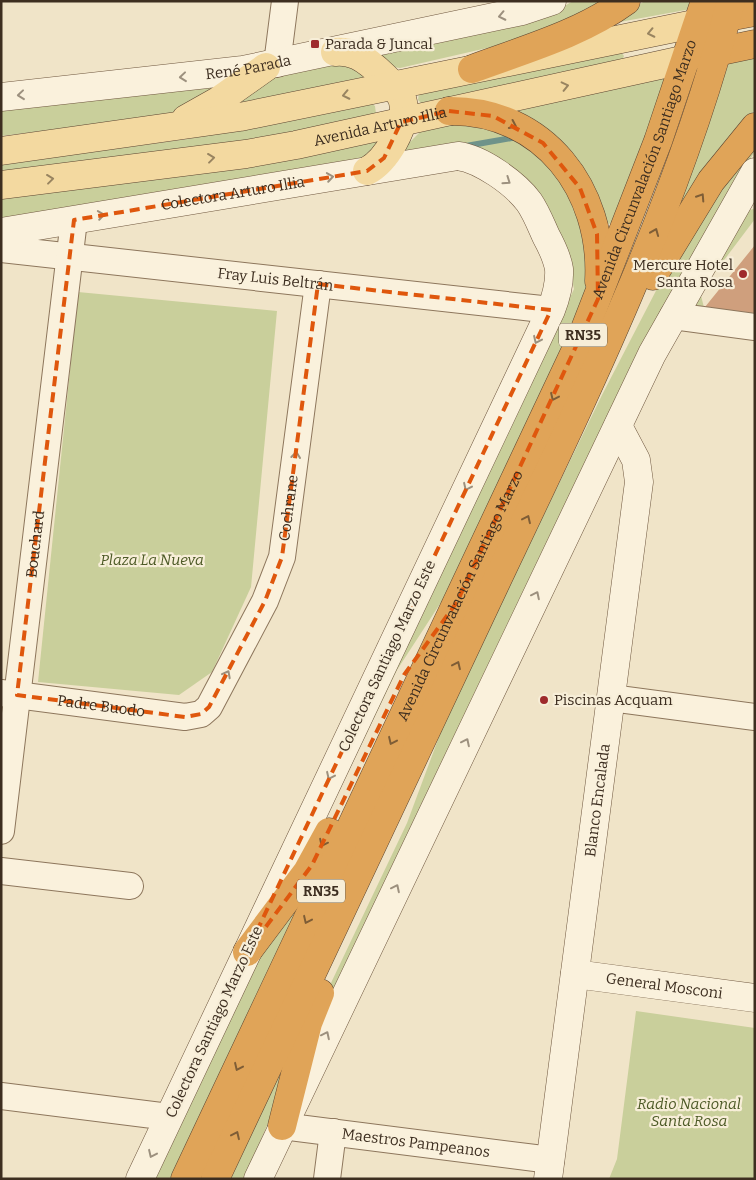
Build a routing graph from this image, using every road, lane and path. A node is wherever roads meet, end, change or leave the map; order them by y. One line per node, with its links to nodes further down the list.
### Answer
1 (285, 1): 11 (street)
2 (626, 1): 12 (highway)
3 (551, 2): 8 (street, René Parada, one-way to 8)
4 (729, 9): 5 (highway); 6 (highway); 9 (highway, Avenida Circunvalación Santiago Marzo / RN35)
5 (702, 12): 10 (highway, Avenida Circunvalación Santiago Marzo / RN35); 12 (main road, one-way to 12)
6 (755, 12)
7 (755, 44): 9 (highway, Avenida Arturo Illia)
8 (335, 52): 11 (street, René Parada); 13 (main road)
9 (718, 52): 10 (highway, Avenida Arturo Illia); 33 (highway, Avenida Circunvalación Santiago Marzo / RN35, one-way to 9)
10 (688, 59): 15 (main road, Avenida Arturo Illia, one-way to 10); 29 (highway, Avenida Circunvalación Santiago Marzo / RN35)
11 (271, 65): 14 (street, René Parada, one-way to 14); 18 (main road)
12 (472, 70): 13 (main road)
13 (393, 86): 16 (main road); 18 (main road, one-way to 18)
14 (1, 97)
15 (449, 111): 16 (main road, Avenida Arturo Illia); 29 (highway, one-way to 29)
16 (401, 122): 21 (main road); 23 (main road, Avenida Arturo Illia, one-way to 16)
17 (755, 127): 33 (highway, one-way to 17)
18 (165, 129): 19 (main road)
19 (1, 151)
20 (465, 157): 21 (street, Colectora Arturo Illia); 30 (street, Colectora Santiago Marzo Este, one-way to 30)
21 (367, 171): 24 (street, Colectora Arturo Illia, one-way to 21)
22 (755, 172): 31 (street)
23 (1, 185)
24 (74, 220): 25 (street, Colectora Arturo Illia); 27 (street, Bouchard)
25 (1, 232)
26 (1, 249): 27 (street, Fray Luis Beltrán)
27 (69, 256): 28 (street, Fray Luis Beltrán); 36 (street, Bouchard)
28 (318, 284): 30 (street, Fray Luis Beltrán); 39 (street, Cochrane, one-way to 28)
29 (598, 299): 35 (highway, Avenida Circunvalación Santiago Marzo / RN35, one-way to 35)
30 (551, 310): 44 (street, Colectora Santiago Marzo Este, one-way to 44)
31 (673, 316): 32 (street); 34 (street)
32 (755, 327)
33 (588, 390): 38 (highway, Avenida Circunvalación Santiago Marzo / RN35, one-way to 33)
34 (618, 426): 37 (street, Blanco Encalada); 49 (street, one-way to 34)
35 (457, 602): 44 (highway, one-way to 44); 53 (highway, Avenida Circunvalación Santiago Marzo / RN35, one-way to 53)
36 (9, 694): 39 (street, Padre Buodo); 41 (street, Bouchard)
37 (611, 698): 40 (street); 45 (street, Blanco Encalada)
38 (436, 710): 49 (highway); 54 (highway, Avenida Circunvalación Santiago Marzo / RN35, one-way to 38)
39 (201, 714)
40 (755, 717)
41 (1, 831)
42 (1, 871): 43 (street)
43 (130, 886)
44 (247, 952): 48 (street, Colectora Santiago Marzo Este)
45 (575, 974): 46 (street, General Mosconi); 51 (street, Blanco Encalada)
46 (755, 998)
47 (1, 1096): 48 (street)
48 (169, 1117): 52 (street, Colectora Santiago Marzo Este, one-way to 52)
49 (282, 1126): 50 (street, Maestros Pampeanos); 55 (street)
50 (334, 1132): 51 (street, Maestros Pampeanos); 56 (street)
51 (550, 1169)
52 (140, 1179)
53 (185, 1179)
54 (215, 1179)
55 (258, 1179)
56 (327, 1179)

